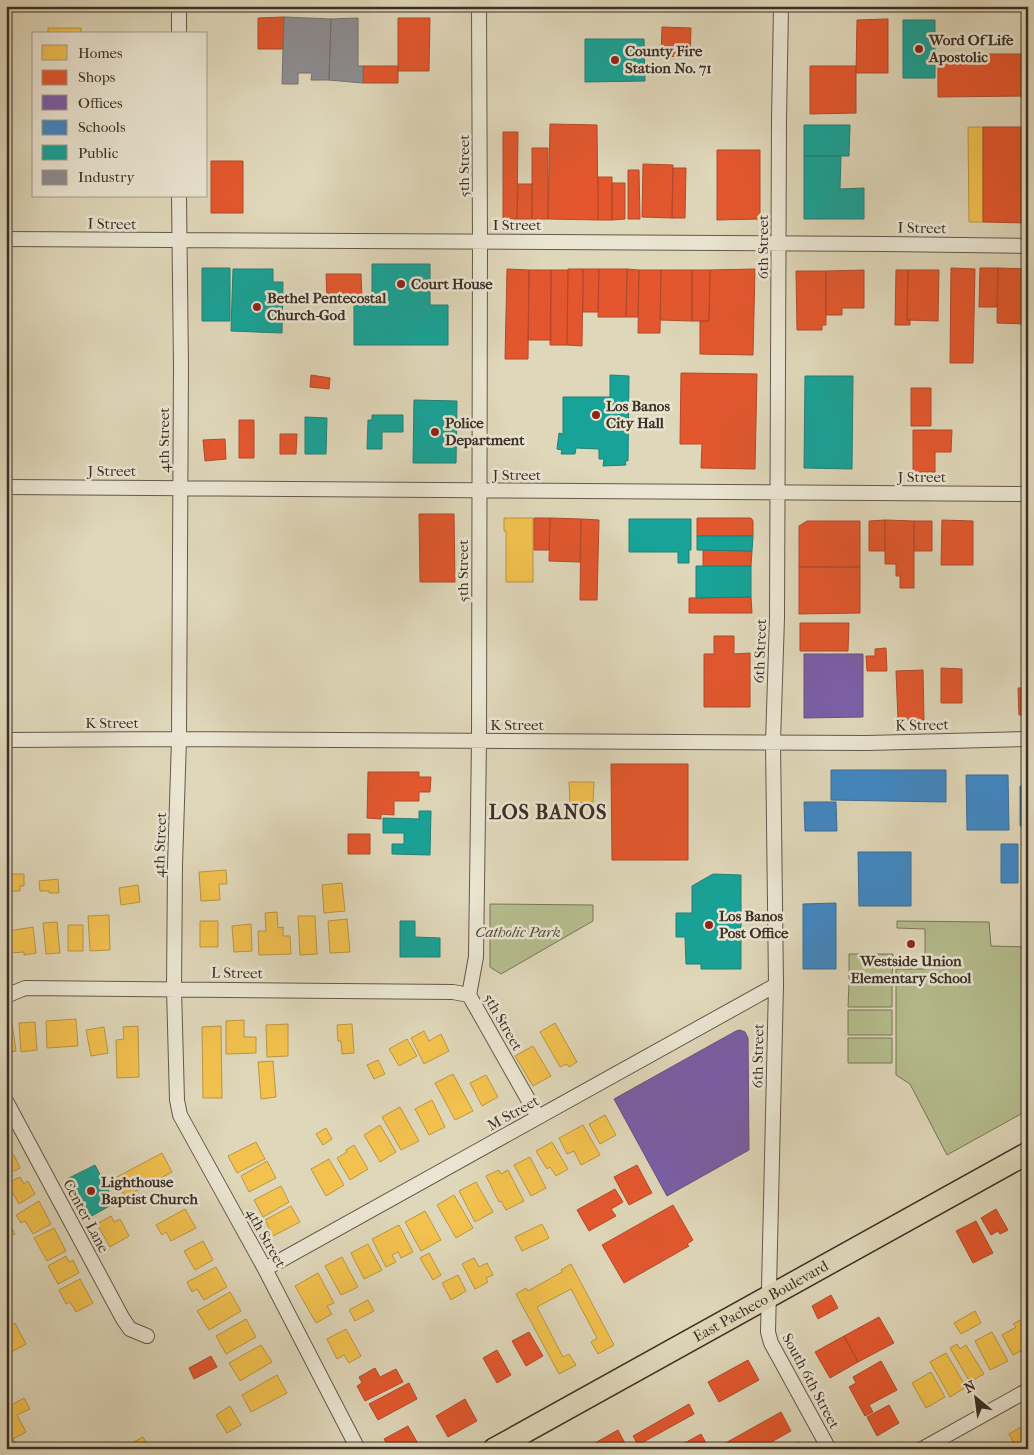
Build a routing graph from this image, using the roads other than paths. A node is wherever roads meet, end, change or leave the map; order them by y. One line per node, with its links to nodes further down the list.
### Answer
1 (179, 6): 4 (street)
2 (479, 6): 8 (street, 5th Street)
3 (781, 6): 9 (street, 6th Street)
4 (179, 32)
5 (179, 198): 7 (street, 4th Street)
6 (6, 239): 7 (street, I Street)
7 (179, 240): 8 (street, I Street); 12 (street, 4th Street)
8 (480, 241): 9 (street, I Street); 13 (street, 5th Street)
9 (779, 243): 10 (street, I Street); 14 (street, 6th Street)
10 (1028, 246)
11 (6, 487): 12 (street, J Street)
12 (180, 488): 13 (street, J Street); 16 (street, 4th Street)
13 (480, 491): 14 (street, J Street); 19 (street, 5th Street)
14 (778, 492): 15 (street, J Street); 20 (street, 6th Street)
15 (1028, 494)
16 (179, 739): 18 (street, K Street); 19 (street, K Street); 22 (street, 4th Street)
17 (1028, 739): 20 (street, K Street)
18 (6, 740)
19 (479, 741): 20 (street, K Street); 23 (street, 5th Street)
20 (773, 742): 21 (street, 6th Street)
21 (776, 984): 26 (street, M Street); 29 (street, 6th Street)
22 (174, 989): 23 (street, L Street); 24 (street, L Street); 28 (street, 4th Street)
23 (469, 995): 26 (street, 5th Street)
24 (6, 996)
25 (6, 1101): 30 (street, Center Lane)
26 (538, 1117): 28 (street, M Street)
27 (1028, 1153): 29 (highway, East Pacheco Boulevard)
28 (265, 1270): 32 (street, 4th Street)
29 (769, 1297): 33 (highway, East Pacheco Boulevard); 34 (street, South 6th Street)
30 (147, 1336)
31 (1028, 1390): 35 (street)
32 (358, 1449)
33 (494, 1449)
34 (830, 1449)
35 (922, 1449)

